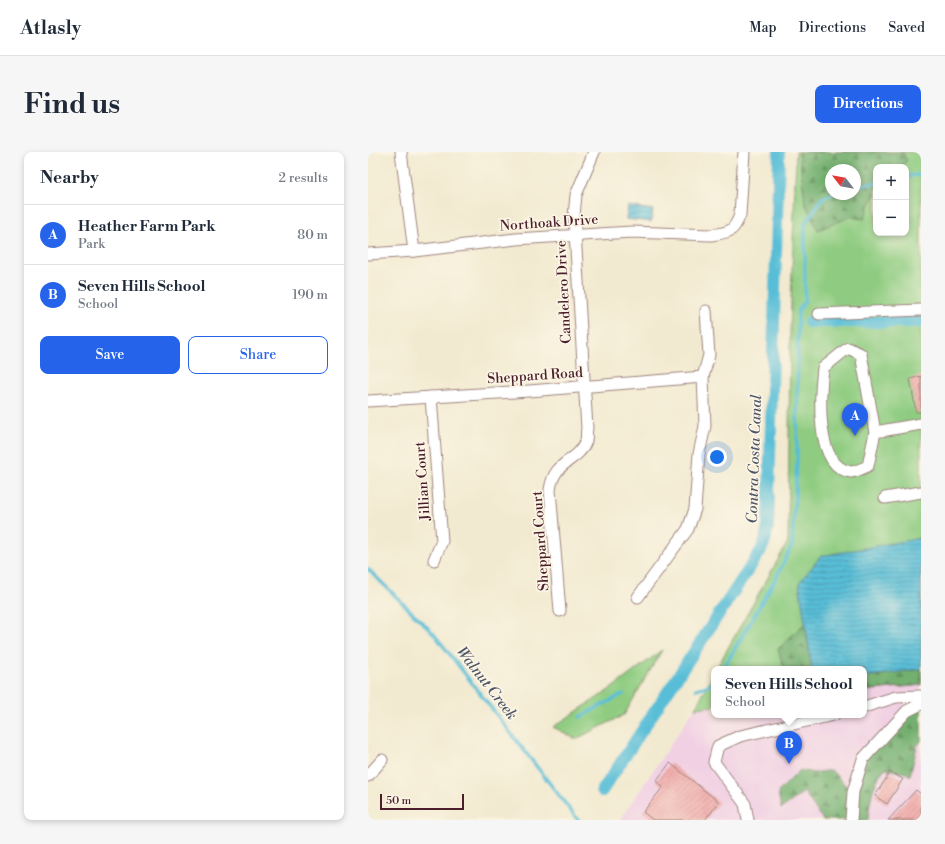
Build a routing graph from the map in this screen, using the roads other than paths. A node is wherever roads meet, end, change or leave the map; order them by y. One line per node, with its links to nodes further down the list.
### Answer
1 (401, 152): 5 (street)
2 (594, 152): 4 (street, Candelero Drive)
3 (744, 152): 4 (street, Northoak Drive)
4 (575, 235): 5 (street, Northoak Drive); 11 (street, Candelero Drive)
5 (414, 251): 6 (street, Northoak Drive)
6 (368, 254)
7 (921, 310): 9 (street)
8 (706, 311): 10 (street)
9 (819, 314)
10 (703, 376): 11 (street, Sheppard Road); 19 (street)
11 (584, 386): 12 (street, Sheppard Road); 20 (street, Sheppard Court)
12 (431, 397): 13 (street, Sheppard Road); 18 (street, Jillian Court)
13 (368, 401)
14 (921, 424): 15 (street)
15 (875, 432): 15 (street)
16 (921, 492): 17 (street)
17 (885, 498)
18 (434, 560)
19 (638, 597)
20 (560, 611)
21 (921, 696): 23 (street)
22 (921, 704): 28 (street)
23 (867, 706)
24 (821, 718): 27 (street)
25 (382, 760): 26 (street)
26 (368, 776)
27 (748, 820)
28 (851, 820)

